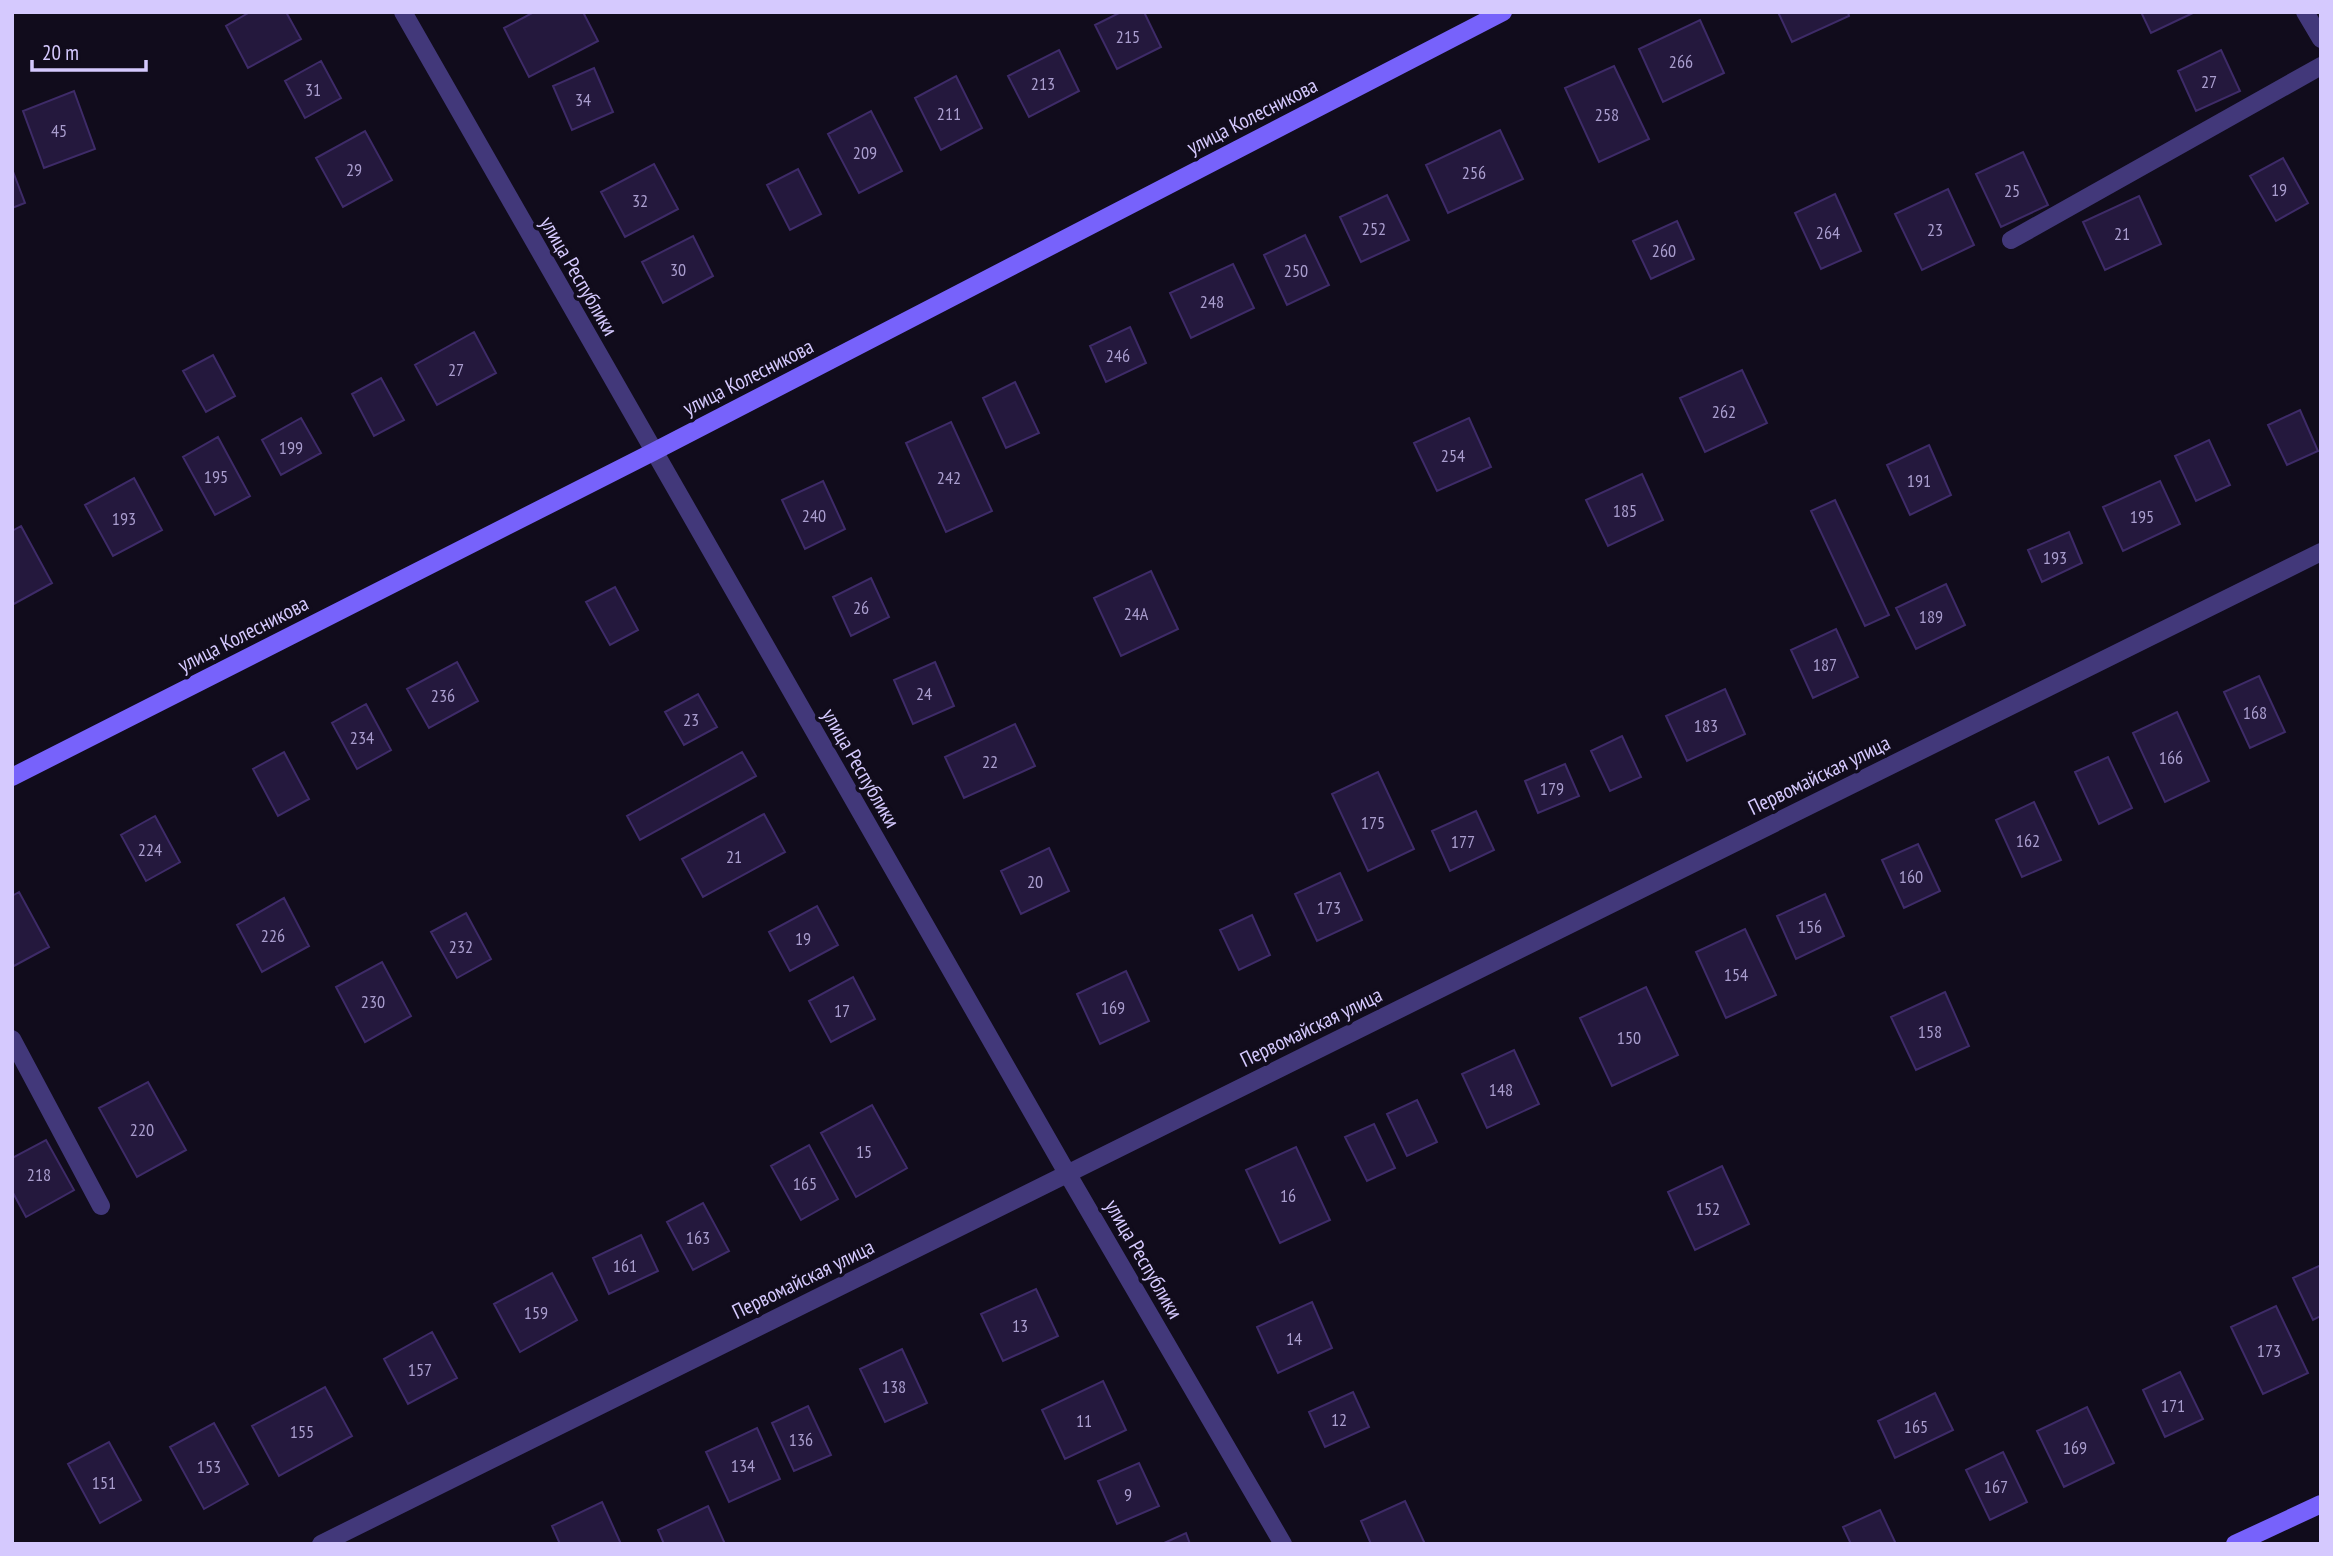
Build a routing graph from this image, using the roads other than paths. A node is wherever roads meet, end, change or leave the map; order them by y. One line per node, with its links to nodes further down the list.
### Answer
1 (403, 12): 7 (street, улица Республики)
2 (1503, 12): 7 (street, улица Колесникова)
3 (2305, 12): 4 (street)
4 (2321, 39)
5 (2321, 66): 6 (street)
6 (2011, 240)
7 (653, 452): 9 (street, улица Колесникова); 11 (street, улица Республики)
8 (2321, 552): 11 (street, Первомайская улица)
9 (12, 777)
10 (12, 1039): 12 (street)
11 (1067, 1173): 14 (street, Первомайская улица); 15 (street, улица Республики)
12 (101, 1206)
13 (2321, 1504): 16 (street)
14 (321, 1544)
15 (1283, 1544)
16 (2235, 1544)

